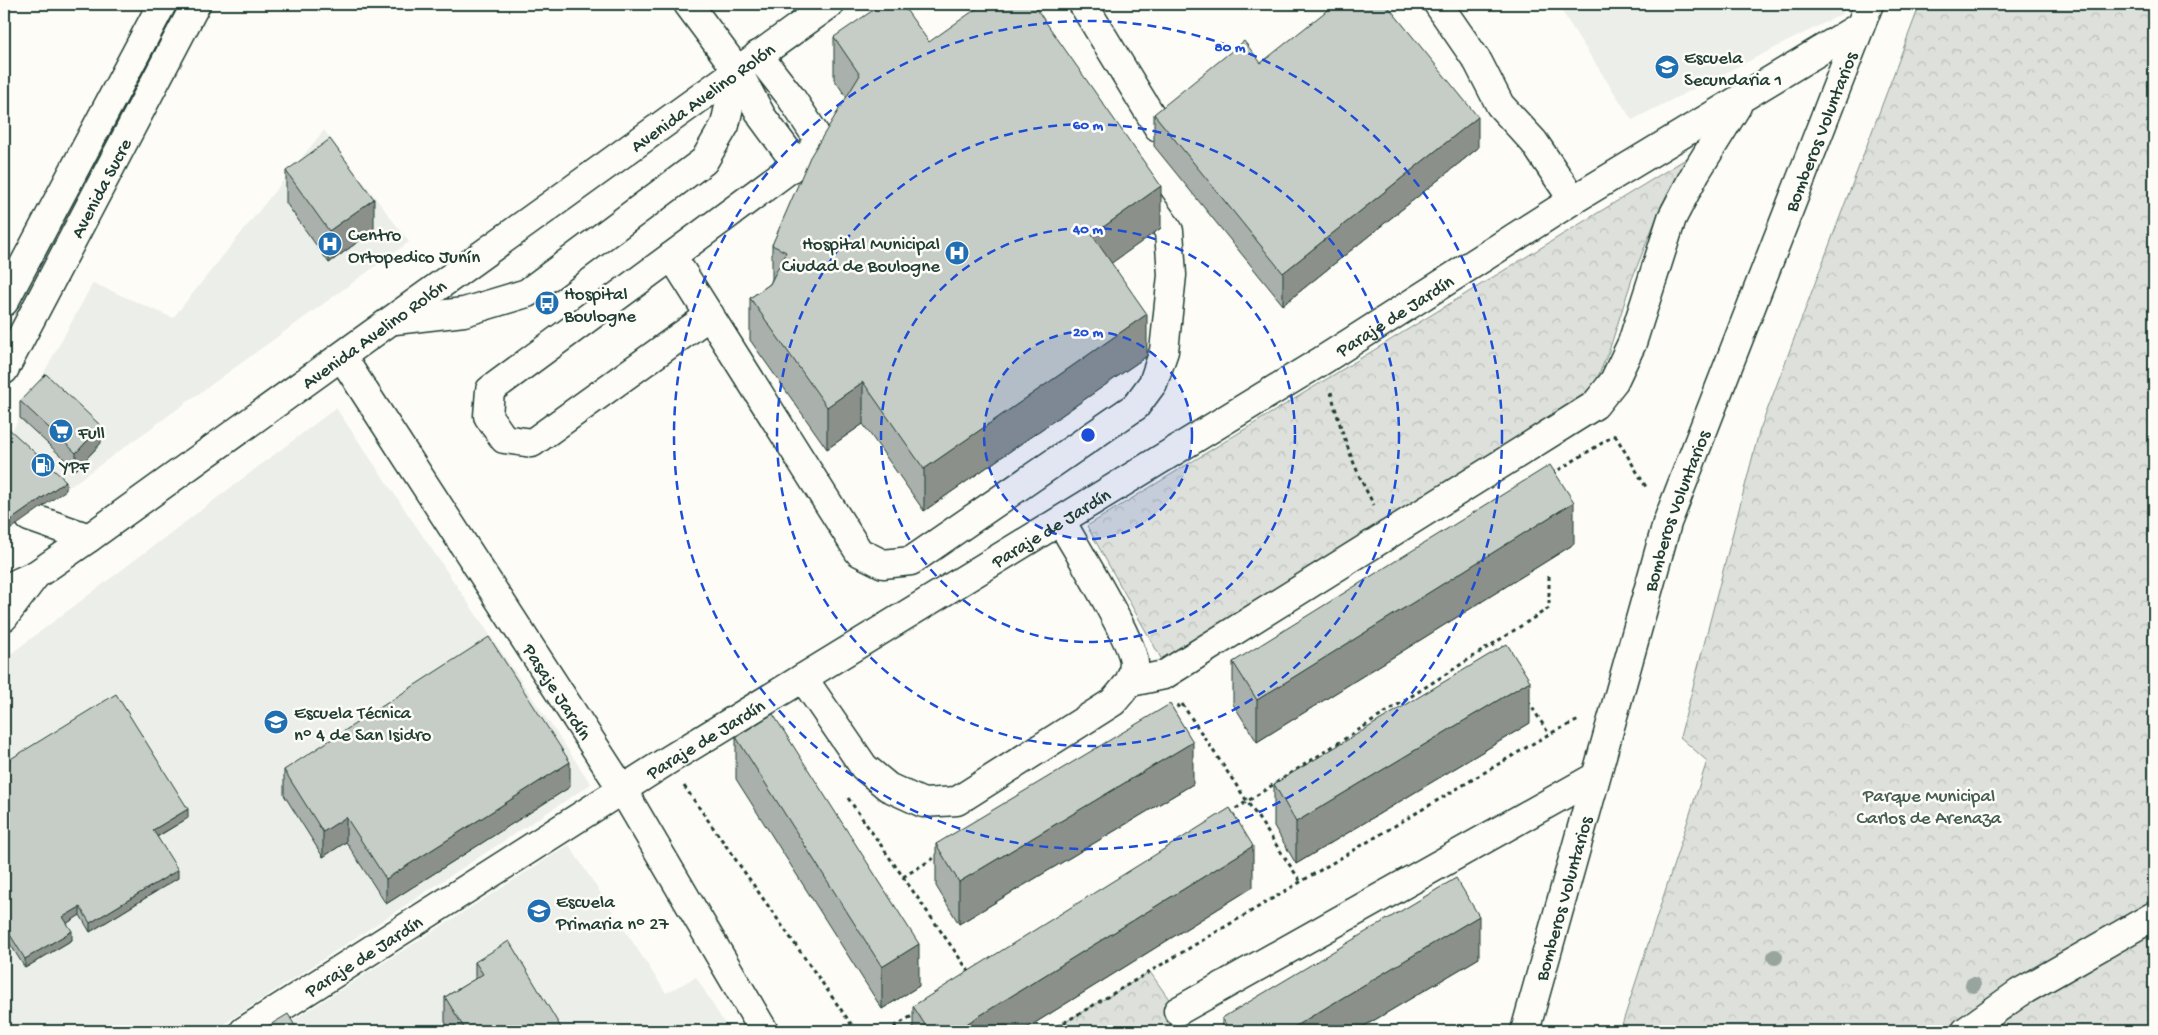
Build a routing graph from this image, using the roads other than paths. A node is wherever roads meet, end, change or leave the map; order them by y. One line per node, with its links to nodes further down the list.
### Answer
1 (162, 4): 15 (street, Avenida Sucre)
2 (196, 4): 19 (street, Avenida Sucre)
3 (688, 4): 8 (street)
4 (830, 4): 8 (street, Avenida Avelino Rolón)
5 (1084, 4): 10 (street)
6 (1438, 4): 13 (street)
7 (1864, 16): 9 (street, Paraje de Jardín); 28 (street, Bomberos Voluntarios)
8 (747, 63): 11 (street); 11 (street); 17 (street, Avenida Avelino Rolón); 17 (street)
9 (1741, 101): 13 (street, Paraje de Jardín); 27 (street)
10 (1158, 127)
11 (796, 163): 14 (street)
12 (1127, 172): 16 (street)
13 (1573, 200): 21 (street, Paraje de Jardín)
14 (672, 256): 16 (street); 16 (street)
15 (4, 302)
16 (710, 315)
17 (393, 320): 18 (street, Avenida Avelino Rolón)
18 (342, 357): 22 (street, Avenida Avelino Rolón); 29 (street, Pasaje Jardín)
19 (4, 370)
20 (29, 516): 22 (street)
21 (1061, 520): 26 (street, Paraje de Jardín); 27 (street)
22 (89, 538): 23 (street, Avenida Avelino Rolón)
23 (37, 574): 24 (street, Avenida Avelino Rolón); 25 (street, Avenida Avelino Rolón)
24 (4, 589)
25 (4, 616)
26 (803, 678): 27 (street); 29 (street, Paraje de Jardín)
27 (1130, 682)
28 (1595, 777): 31 (street); 34 (street, Bomberos Voluntarios)
29 (622, 789): 32 (street, Paraje de Jardín); 33 (street, Pasaje Jardín)
30 (2154, 916): 35 (street)
31 (1178, 1011)
32 (244, 1031)
33 (764, 1031)
34 (1525, 1031)
35 (1966, 1031)

